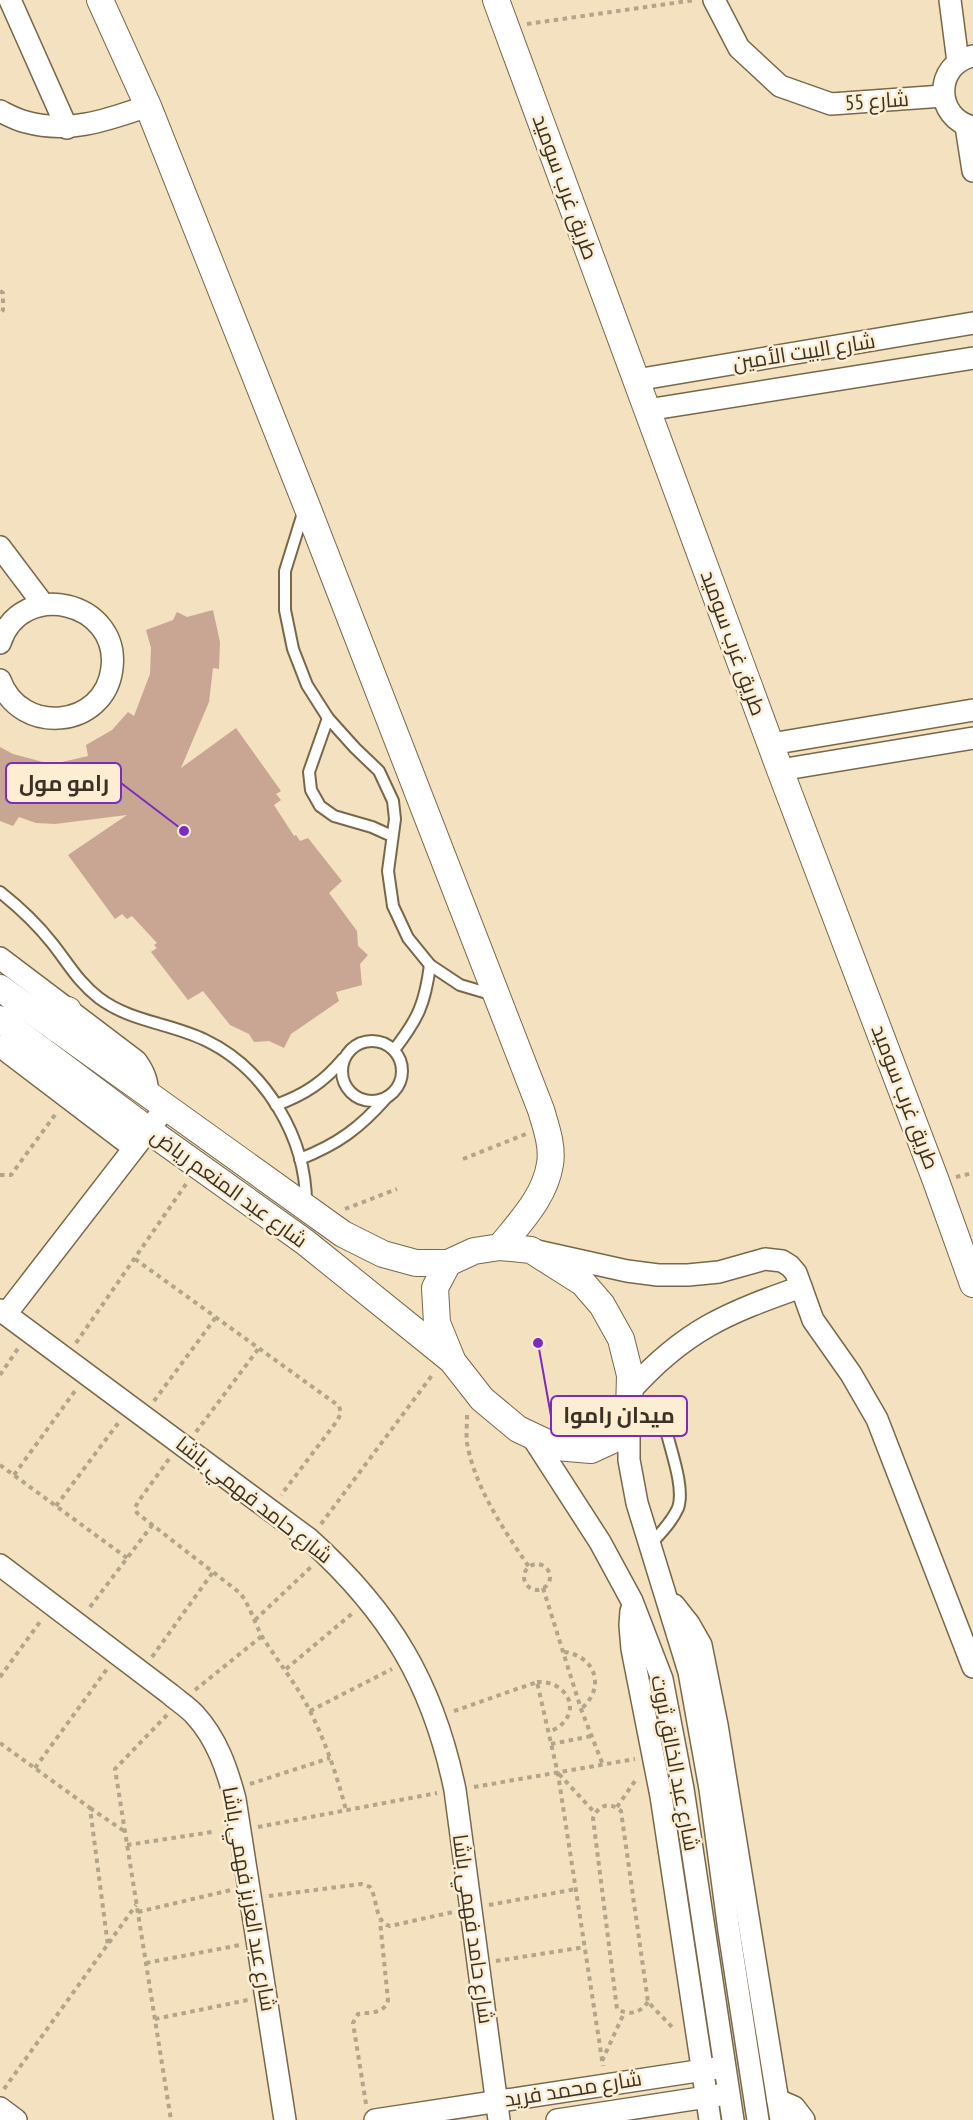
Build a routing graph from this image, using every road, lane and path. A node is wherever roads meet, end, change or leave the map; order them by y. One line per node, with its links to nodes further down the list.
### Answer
1 (100, 0): 10 (street)
2 (496, 0): 7 (street, طريق غرب سوميد)
3 (696, 0): 7 (path)
4 (714, 0): 9 (street, شارع 55)
5 (950, 0): 8 (street)
6 (8, 3): 13 (street)
7 (506, 27): 19 (street, طريق غرب سوميد)
8 (965, 59): 9 (street)
9 (943, 96): 12 (street)
10 (148, 106): 13 (street); 21 (street)
11 (0, 111): 13 (street)
12 (970, 126): 14 (street)
13 (66, 128)
14 (973, 171)
15 (0, 291): 16 (path)
16 (0, 314)
17 (973, 324): 19 (street, شارع البيت الأمين)
18 (973, 358): 20 (street, شارع البيت الأمين)
19 (636, 380): 20 (street, طريق غرب سوميد)
20 (647, 410): 29 (street, طريق غرب سوميد)
21 (306, 504): 27 (lane); 31 (street)
22 (0, 547): 23 (street)
23 (43, 604): 24 (street); 25 (street)
24 (1, 636)
25 (0, 680)
26 (973, 710): 29 (street)
27 (328, 718): 31 (lane); 32 (lane)
28 (973, 738): 30 (street)
29 (771, 744): 30 (street, طريق غرب سوميد)
30 (780, 770): 59 (street, طريق غرب سوميد)
31 (406, 798): 32 (lane); 37 (street)
32 (392, 837): 35 (lane)
33 (0, 892): 46 (lane)
34 (0, 958): 39 (street)
35 (430, 965): 37 (lane); 41 (lane)
36 (0, 988): 39 (street, شارع عبد المنعم رياض)
37 (498, 996): 47 (street)
38 (0, 1019): 48 (street, شارع عبد المنعم رياض)
39 (62, 1019): 45 (street, شارع عبد المنعم رياض)
40 (0, 1046): 43 (street)
41 (394, 1050): 42 (lane); 44 (lane)
42 (345, 1056): 44 (lane); 46 (lane)
43 (68, 1097): 48 (street); 52 (path)
44 (387, 1097): 49 (lane)
45 (157, 1100): 48 (street); 54 (street, شارع عبد المنعم رياض)
46 (276, 1105): 49 (lane)
47 (546, 1126): 50 (path); 55 (street)
48 (141, 1139): 51 (street, شارع عبد المنعم رياض); 61 (street)
49 (300, 1159): 54 (lane)
50 (463, 1159)
51 (199, 1167): 57 (path); 66 (street, شارع عبد المنعم رياض)
52 (0, 1175)
53 (397, 1189): 54 (path)
54 (313, 1214): 58 (street, شارع عبد المنعم رياض)
55 (500, 1247): 56 (street); 58 (street)
56 (531, 1250): 60 (street); 69 (street)
57 (135, 1259): 62 (path); 65 (path)
58 (448, 1263): 66 (street)
59 (973, 1284)
60 (801, 1287): 69 (street); 96 (street)
61 (3, 1312): 63 (street, شارع حامد فهمي باشا)
62 (216, 1317): 64 (path); 70 (path)
63 (30, 1332): 65 (street, شارع حامد فهمي باشا); 68 (path)
64 (259, 1348): 73 (path); 77 (path)
65 (66, 1358): 67 (street, شارع حامد فهمي باشا)
66 (456, 1366): 72 (street); 79 (path); 84 (path)
67 (87, 1374): 70 (street, شارع حامد فهمي باشا); 75 (path)
68 (0, 1375)
69 (630, 1401): 72 (street); 80 (street, شارع عبد الخالق ثروت)
70 (137, 1411): 73 (street, شارع حامد فهمي باشا); 76 (path)
71 (666, 1430): 80 (lane)
72 (531, 1435): 88 (street, شارع عبد الخالق ثروت)
73 (183, 1446): 77 (street, شارع حامد فهمي باشا); 78 (path)
74 (0, 1465): 75 (path)
75 (14, 1475): 76 (path)
76 (56, 1506): 82 (path)
77 (270, 1510): 79 (street, شارع حامد فهمي باشا)
78 (153, 1524): 82 (path); 85 (path)
79 (309, 1539): 81 (street, شارع حامد فهمي باشا)
80 (649, 1546): 129 (street, شارع عبد الخالق ثروت)
81 (325, 1554): 87 (street, شارع حامد فهمي باشا); 90 (path)
82 (127, 1558): 91 (path)
83 (0, 1565): 89 (street, شارع عبد العزيز فهمي باشا)
84 (529, 1567): 86 (path); 86 (path)
85 (213, 1572): 90 (path); 98 (path)
86 (543, 1588): 93 (path)
87 (369, 1599): 95 (street, شارع حامد فهمي باشا); 97 (path)
88 (632, 1601): 109 (street); 141 (street, شارع عبد الخالق ثروت)
89 (52, 1605): 91 (street, شارع عبد العزيز فهمي باشا); 99 (path)
90 (255, 1620): 92 (path)
91 (78, 1624): 94 (street, شارع عبد العزيز فهمي باشا)
92 (262, 1636): 97 (path); 101 (path)
93 (564, 1652): 102 (path); 102 (path)
94 (118, 1655): 98 (street, شارع عبد العزيز فهمي باشا); 112 (path)
95 (410, 1660): 103 (path); 104 (street, شارع حامد فهمي باشا)
96 (973, 1667)
97 (286, 1670): 103 (path)
98 (142, 1672): 101 (street, شارع عبد العزيز فهمي باشا)
99 (0, 1677)
100 (537, 1682): 104 (path); 105 (path); 105 (path)
101 (180, 1702): 114 (street, شارع عبد العزيز فهمي باشا); 119 (path)
102 (581, 1709): 106 (path)
103 (310, 1712): 110 (path)
104 (436, 1718): 115 (street, شارع حامد فهمي باشا)
105 (549, 1732): 108 (path)
106 (592, 1736): 108 (path); 111 (path)
107 (0, 1743): 112 (path)
108 (551, 1744): 113 (path)
109 (653, 1755): 111 (path); 141 (street)
110 (330, 1758): 114 (path); 117 (path)
111 (603, 1765): 113 (path)
112 (35, 1768): 116 (path)
113 (558, 1774): 115 (path); 118 (path); 123 (path)
114 (232, 1790): 120 (street, شارع عبد العزيز فهمي باشا)
115 (455, 1790): 117 (path); 126 (street, شارع حامد فهمي باشا)
116 (90, 1808): 119 (path); 131 (path)
117 (346, 1810): 120 (path)
118 (595, 1813): 136 (path); 136 (path)
119 (124, 1831): 122 (path)
120 (240, 1831): 124 (street, شارع عبد العزيز فهمي باشا)
121 (212, 1832): 122 (path)
122 (127, 1845): 125 (path)
123 (576, 1889): 126 (path); 132 (path)
124 (249, 1892): 127 (path); 128 (path); 130 (street, شارع عبد العزيز فهمي باشا)
125 (136, 1904): 127 (path); 131 (path)
126 (471, 1908): 128 (path); 134 (street, شارع حامد فهمي باشا)
127 (138, 1912): 133 (path)
128 (380, 1920): 150 (path)
129 (739, 1930): 138 (street); 140 (street, شارع عبد الخالق ثروت)
130 (257, 1942): 133 (path); 135 (street, شارع عبد العزيز فهمي باشا)
131 (108, 1946): 144 (path)
132 (585, 1947): 134 (path); 139 (path)
133 (146, 1962): 137 (path)
134 (478, 1964): 149 (street, شارع حامد فهمي باشا)
135 (266, 1997): 137 (path); 153 (street, شارع عبد العزيز فهمي باشا)
136 (624, 2013): 139 (path)
137 (155, 2019): 152 (path)
138 (771, 2060): 140 (street, شارع محمد فريد); 147 (street)
139 (602, 2061): 142 (path)
140 (750, 2063): 141 (street, شارع محمد فريد); 143 (street, شارع عبد الخالق ثروت)
141 (713, 2068): 142 (street, شارع محمد فريد); 145 (street, شارع عبد الخالق ثروت); 146 (street)
142 (606, 2085): 149 (street, شارع محمد فريد)
143 (753, 2090): 145 (street, شارع محمد فريد); 147 (street, شارع محمد فريد); 157 (street, شارع عبد الخالق ثروت)
144 (0, 2094)
145 (729, 2094): 146 (street, شارع محمد فريد); 156 (street, شارع عبد الخالق ثروت)
146 (707, 2097): 154 (street, شارع محمد فريد); 155 (street)
147 (778, 2102): 158 (street)
148 (0, 2108): 151 (street)
149 (497, 2110): 150 (street, شارع محمد فريد)
150 (371, 2115)
151 (16, 2120)
152 (171, 2120)
153 (285, 2120)
154 (557, 2120)
155 (710, 2120)
156 (733, 2120)
157 (758, 2120)
158 (804, 2120)

